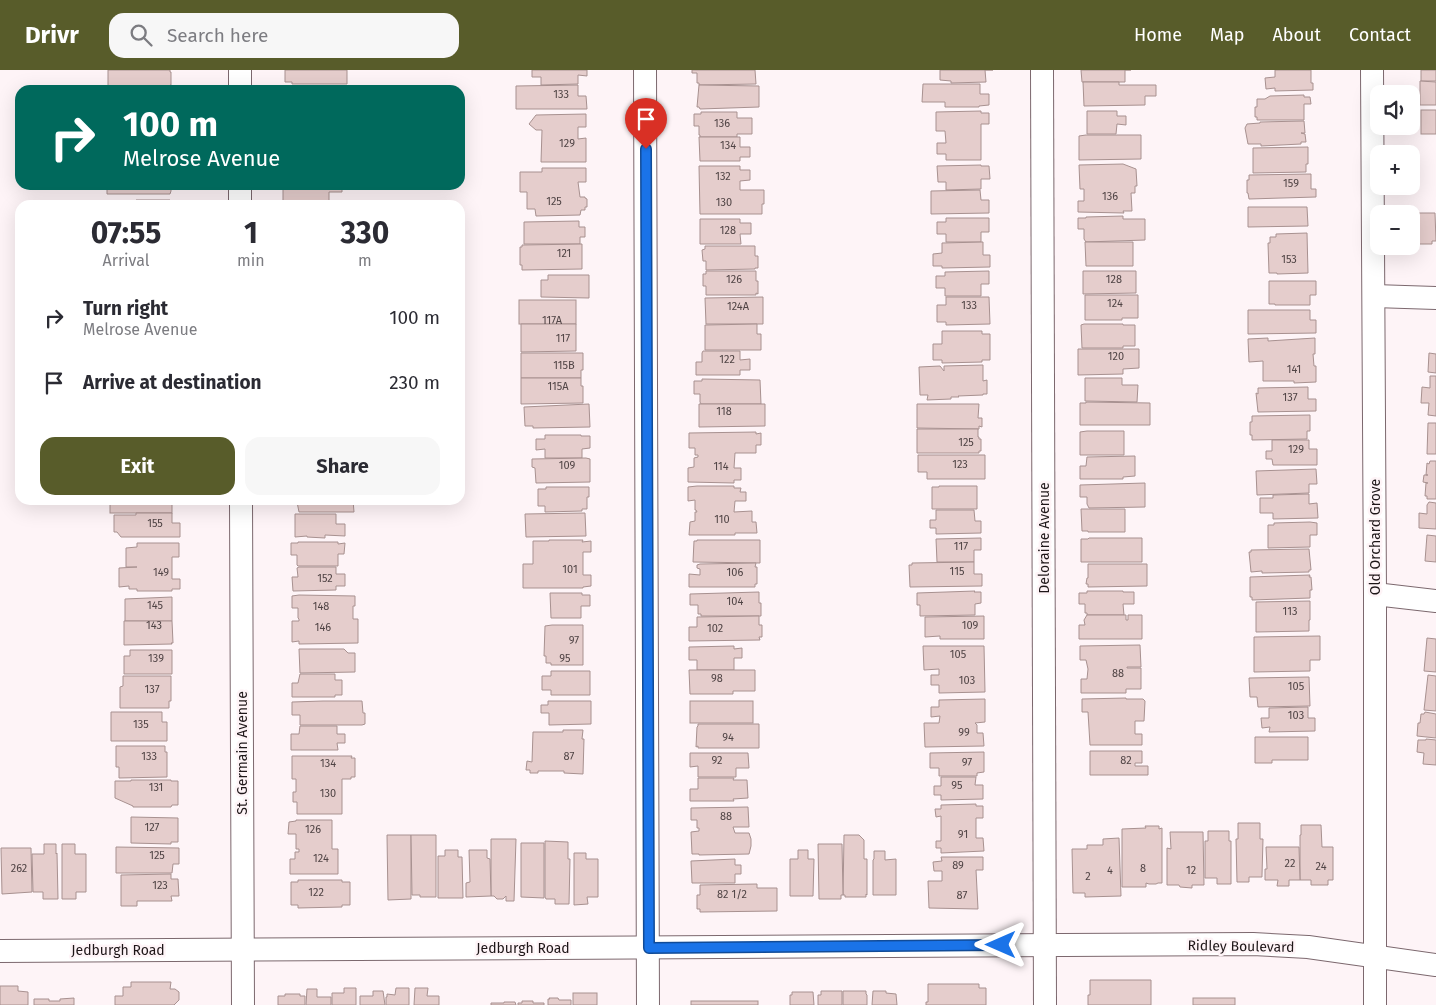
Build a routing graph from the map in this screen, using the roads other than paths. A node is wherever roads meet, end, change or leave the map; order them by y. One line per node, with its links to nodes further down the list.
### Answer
1 (240, 70): 5 (street)
2 (645, 70): 12 (street)
3 (1042, 70): 11 (street, Deloraine Avenue)
4 (1372, 70): 6 (street, Old Orchard Grove)
5 (240, 85)
6 (1374, 296): 7 (street); 9 (street, Old Orchard Grove)
7 (1436, 298)
8 (241, 505): 13 (street, St. Germain Avenue)
9 (1375, 594): 10 (street); 15 (street, Old Orchard Grove)
10 (1436, 601)
11 (1046, 945): 12 (street, Jedburgh Road); 15 (street, Ridley Boulevard); 19 (street, Deloraine Avenue)
12 (649, 948): 13 (street, Jedburgh Road); 18 (street)
13 (242, 949): 14 (street, Jedburgh Road); 17 (street, St. Germain Avenue)
14 (0, 951)
15 (1375, 957): 16 (street, Ridley Boulevard); 20 (street, Old Orchard Grove)
16 (1436, 965)
17 (243, 1005)
18 (648, 1005)
19 (1045, 1005)
20 (1375, 1005)

